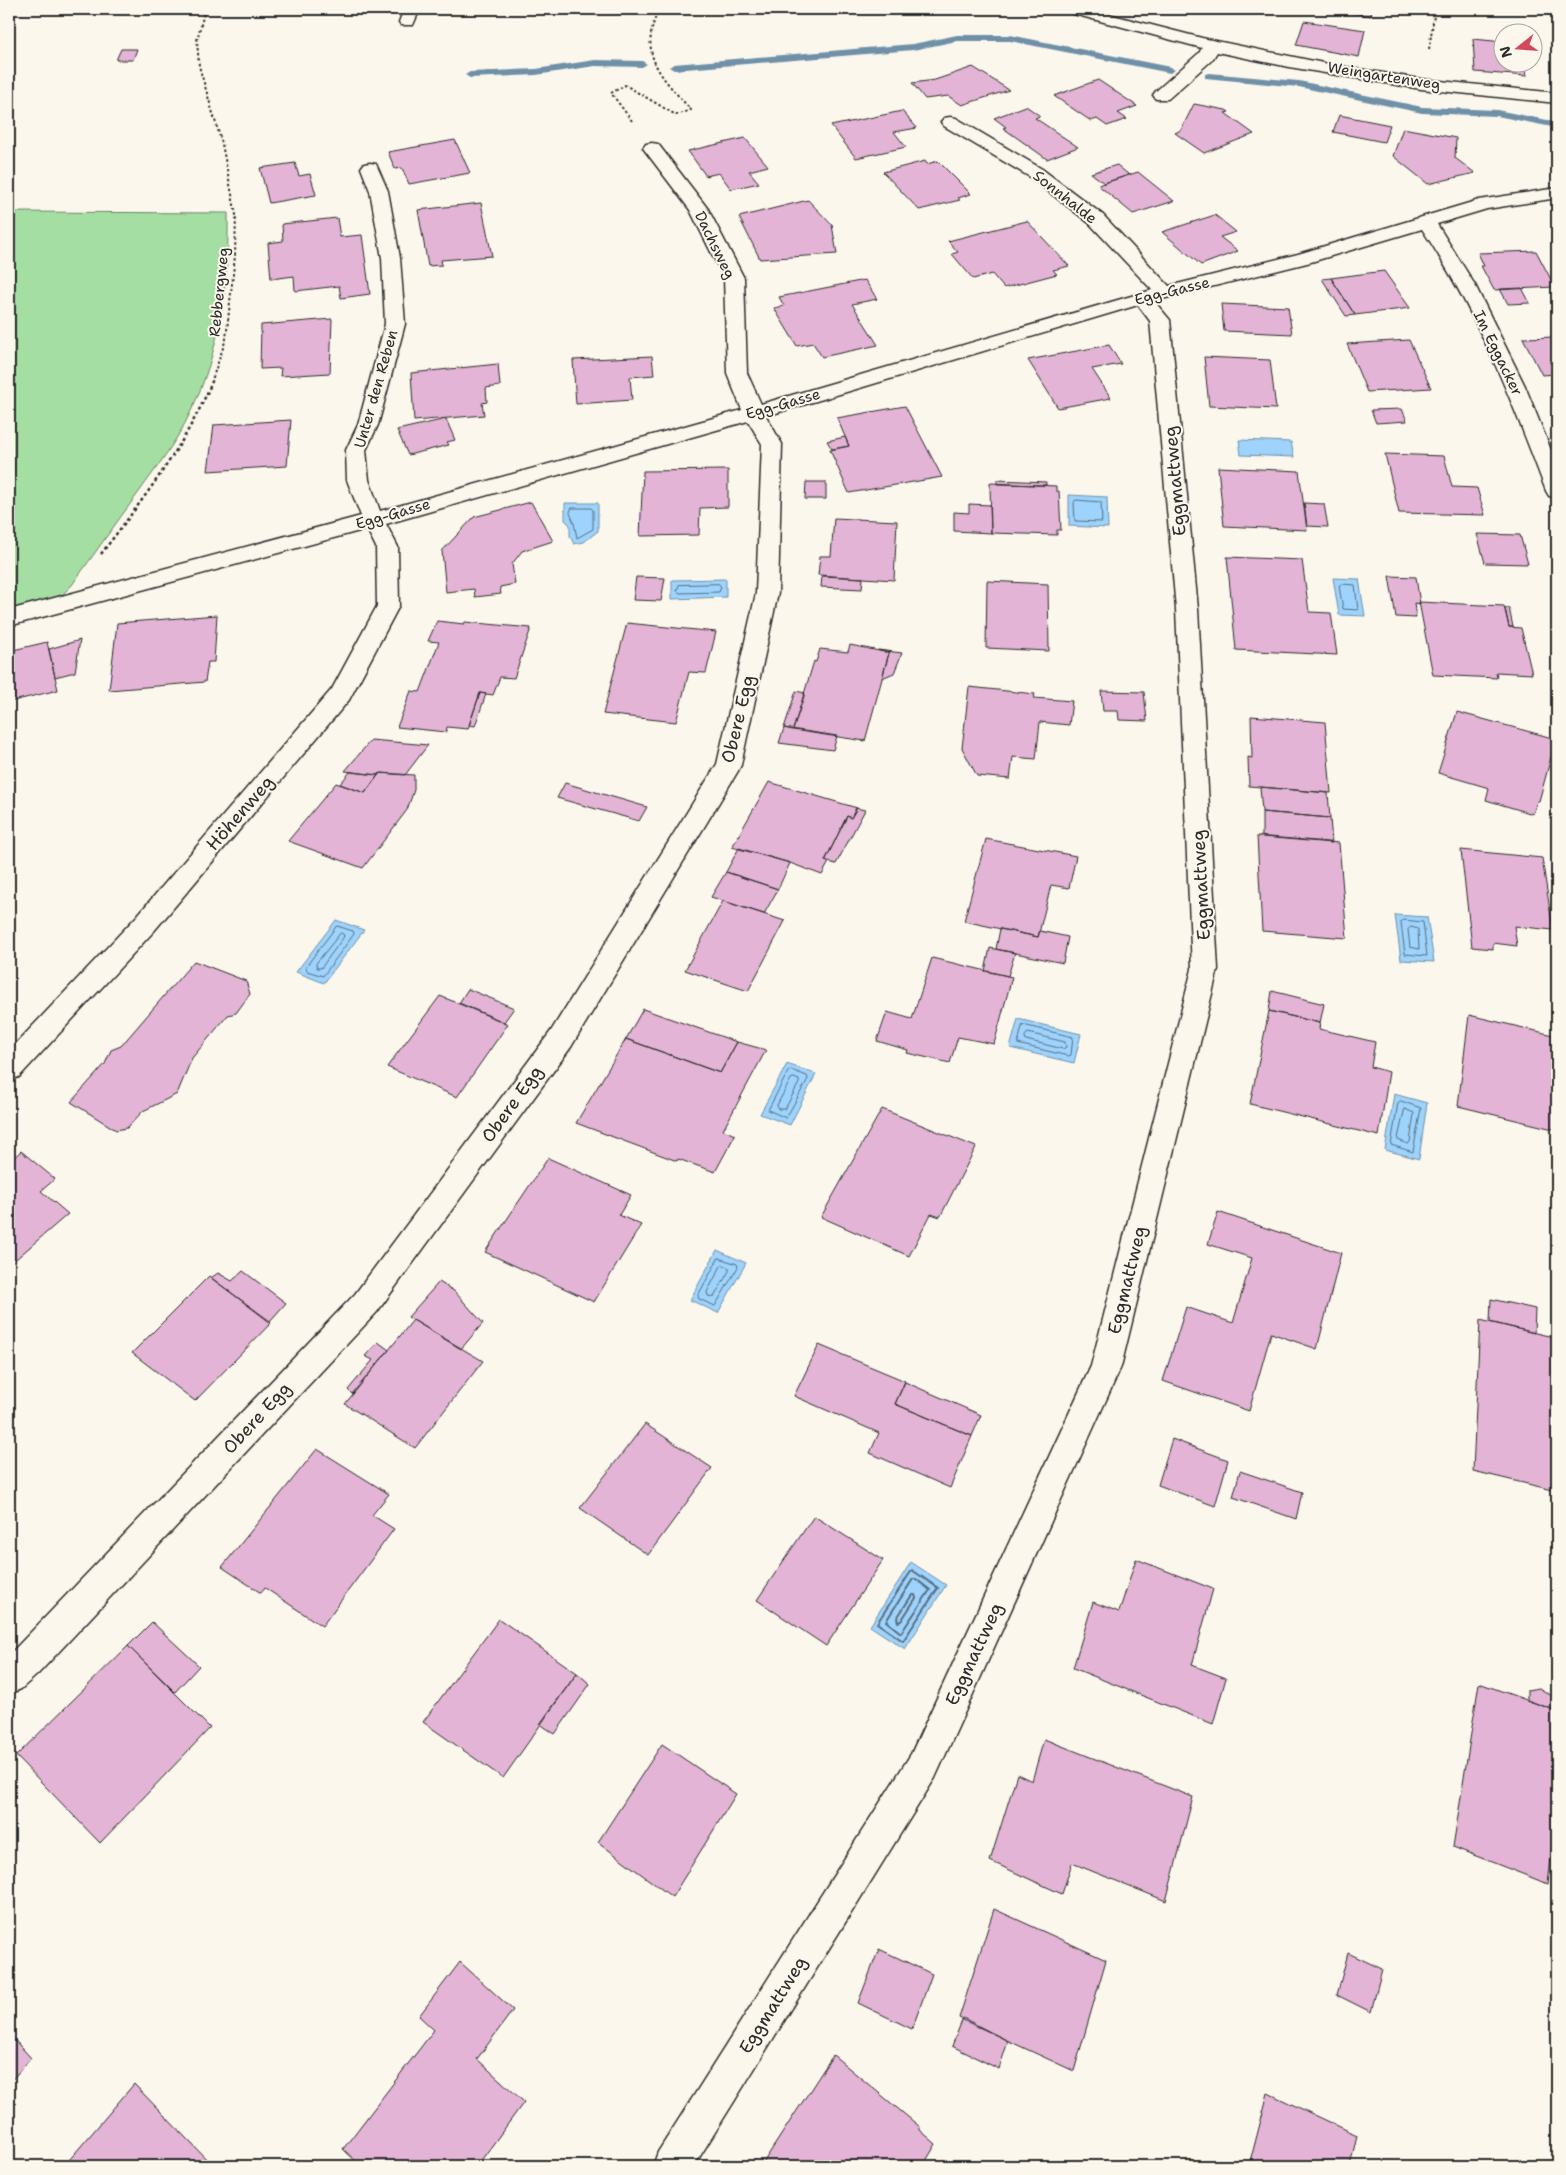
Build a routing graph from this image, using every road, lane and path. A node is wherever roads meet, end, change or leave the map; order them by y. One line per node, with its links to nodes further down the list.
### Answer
1 (205, 9): 18 (path, Rebbergweg)
2 (659, 9): 10 (path)
3 (1072, 9): 5 (street, Weingartenweg)
4 (1435, 9): 6 (path)
5 (1211, 46): 7 (street); 8 (street, Weingartenweg)
6 (1429, 50)
7 (1162, 95)
8 (1557, 98)
9 (950, 122): 14 (street, Sonnhalde)
10 (652, 148): 15 (street, Dachsweg)
11 (370, 168): 17 (street, Unter den Reben)
12 (1557, 193): 13 (street, Egg-Gasse)
13 (1426, 221): 14 (street, Egg-Gasse); 16 (street, Im Eggacker)
14 (1153, 295): 15 (street, Egg-Gasse); 22 (street, Eggmattweg)
15 (754, 413): 17 (street, Egg-Gasse); 21 (street, Obere Egg)
16 (1557, 491)
17 (373, 520): 19 (street, Egg-Gasse); 20 (street, Höhenweg)
18 (105, 548)
19 (9, 618)
20 (9, 1068)
21 (9, 1677)
22 (672, 2166)

